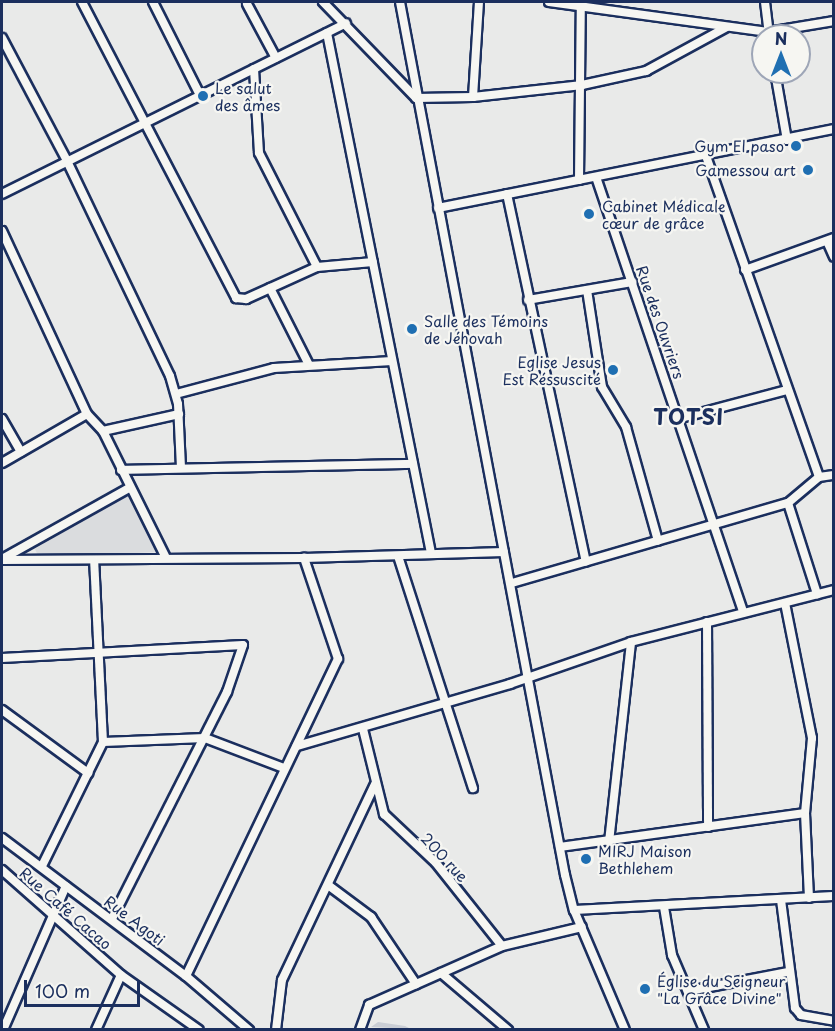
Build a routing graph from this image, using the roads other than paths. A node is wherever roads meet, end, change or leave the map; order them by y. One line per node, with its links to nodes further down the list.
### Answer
1 (82, 2): 25 (street)
2 (153, 2): 22 (street)
3 (323, 2): 11 (street)
4 (400, 2): 24 (street)
5 (479, 2): 23 (street)
6 (549, 2): 9 (street)
7 (765, 2): 12 (street)
8 (247, 4): 18 (street)
9 (581, 4): 14 (street); 21 (street)
10 (834, 21): 13 (street)
11 (346, 23): 16 (street); 24 (street)
12 (768, 24)
13 (811, 26)
14 (727, 27): 15 (street); 21 (street)
15 (751, 31)
16 (327, 33): 18 (street); 38 (street)
17 (2, 38): 29 (street)
18 (276, 58): 19 (street)
19 (254, 69): 22 (street); 39 (street)
20 (777, 84): 27 (street)
21 (582, 85): 23 (street); 31 (street)
22 (200, 95): 25 (street)
23 (472, 97): 24 (street)
24 (416, 98): 34 (street)
25 (143, 124): 29 (street); 42 (street)
26 (834, 129): 27 (street)
27 (787, 140): 28 (street)
28 (706, 156): 30 (street); 40 (street)
29 (67, 161): 32 (street); 48 (street)
30 (596, 177): 31 (street); 41 (street, Rue des Ouvriers)
31 (579, 180): 33 (street)
32 (2, 194)
33 (507, 194): 34 (street); 44 (street)
34 (438, 208): 65 (street)
35 (2, 231): 49 (street)
36 (830, 240): 37 (street); 40 (street)
37 (834, 257)
38 (373, 262): 39 (street); 45 (street)
39 (317, 267): 42 (street)
40 (745, 270): 47 (street)
41 (632, 282): 43 (street); 51 (street, Rue des Ouvriers)
42 (270, 288): 46 (street)
43 (587, 290): 44 (street); 64 (street)
44 (528, 300): 72 (street)
45 (392, 361): 46 (street); 56 (street)
46 (309, 365): 48 (street)
47 (787, 390): 51 (street); 60 (street)
48 (176, 394): 50 (street)
49 (87, 414): 53 (street); 54 (street)
50 (179, 414): 53 (street); 57 (street)
51 (681, 418): 63 (street, Rue des Ouvriers)
52 (2, 419): 54 (street)
53 (103, 431): 58 (street)
54 (21, 452): 55 (street)
55 (2, 463)
56 (413, 464): 57 (street); 66 (street)
57 (181, 468): 58 (street)
58 (121, 470): 61 (street)
59 (834, 475): 60 (street)
60 (819, 477): 62 (street)
61 (129, 488): 67 (street); 70 (street)
62 (788, 503): 63 (street); 75 (street)
63 (716, 524): 64 (street); 77 (street, Rue des Ouvriers)
64 (658, 541): 72 (street)
65 (504, 552): 66 (street); 73 (street)
66 (431, 554): 68 (street)
67 (165, 556): 69 (street); 71 (street)
68 (398, 556): 69 (street); 83 (street)
69 (304, 558): 88 (street)
70 (2, 560): 71 (street)
71 (94, 561): 80 (street)
72 (586, 562): 73 (street)
73 (512, 583): 82 (street)
74 (834, 590): 75 (street)
75 (817, 594): 76 (street)
76 (785, 603): 77 (street); 93 (street)
77 (744, 613): 78 (street)
78 (707, 622): 79 (street); 94 (street)
79 (631, 642): 82 (street); 96 (street)
80 (96, 654): 81 (street); 86 (street); 87 (street)
81 (2, 658)
82 (528, 677): 83 (street); 97 (street)
83 (443, 702): 85 (street); 92 (street)
84 (2, 710): 90 (street)
85 (363, 729): 88 (street); 91 (street, 200 rue)
86 (205, 738): 87 (street); 89 (street); 108 (street)
87 (103, 742): 90 (street)
88 (297, 746): 89 (street)
89 (284, 768): 114 (street)
90 (88, 773): 98 (street)
91 (375, 784): 100 (street); 110 (street, 200 rue)
92 (473, 788)
93 (805, 813): 94 (street); 103 (street)
94 (708, 826): 96 (street)
95 (2, 838): 98 (street, Rue Agoti)
96 (609, 842): 97 (street)
97 (560, 847): 106 (street)
98 (42, 866): 101 (street, Rue Agoti)
99 (2, 870): 107 (street, Rue Café Cacao)
100 (327, 885): 115 (street); 124 (street)
101 (66, 886): 107 (street); 108 (street, Rue Agoti)
102 (834, 896): 103 (street)
103 (808, 898): 104 (street)
104 (781, 900): 105 (street); 111 (street)
105 (664, 907): 106 (street); 116 (street)
106 (574, 910): 109 (street)
107 (52, 912): 113 (street, Rue Café Cacao); 117 (street)
108 (112, 919): 114 (street, Rue Agoti)
109 (582, 927): 110 (street); 127 (street)
110 (502, 945): 112 (street)
111 (788, 972): 116 (street); 118 (street)
112 (441, 973): 115 (street); 126 (street)
113 (121, 975): 119 (street, Rue Café Cacao); 121 (street)
114 (186, 976): 123 (street, Rue Agoti)
115 (416, 984): 125 (street)
116 (688, 991): 128 (street)
117 (5, 1015): 120 (street)
118 (834, 1021)
119 (187, 1025): 122 (street, Rue Café Cacao)
120 (3, 1029)
121 (96, 1029)
122 (199, 1029)
123 (249, 1029)
124 (276, 1029)
125 (360, 1029)
126 (508, 1029)
127 (625, 1029)
128 (704, 1029)

